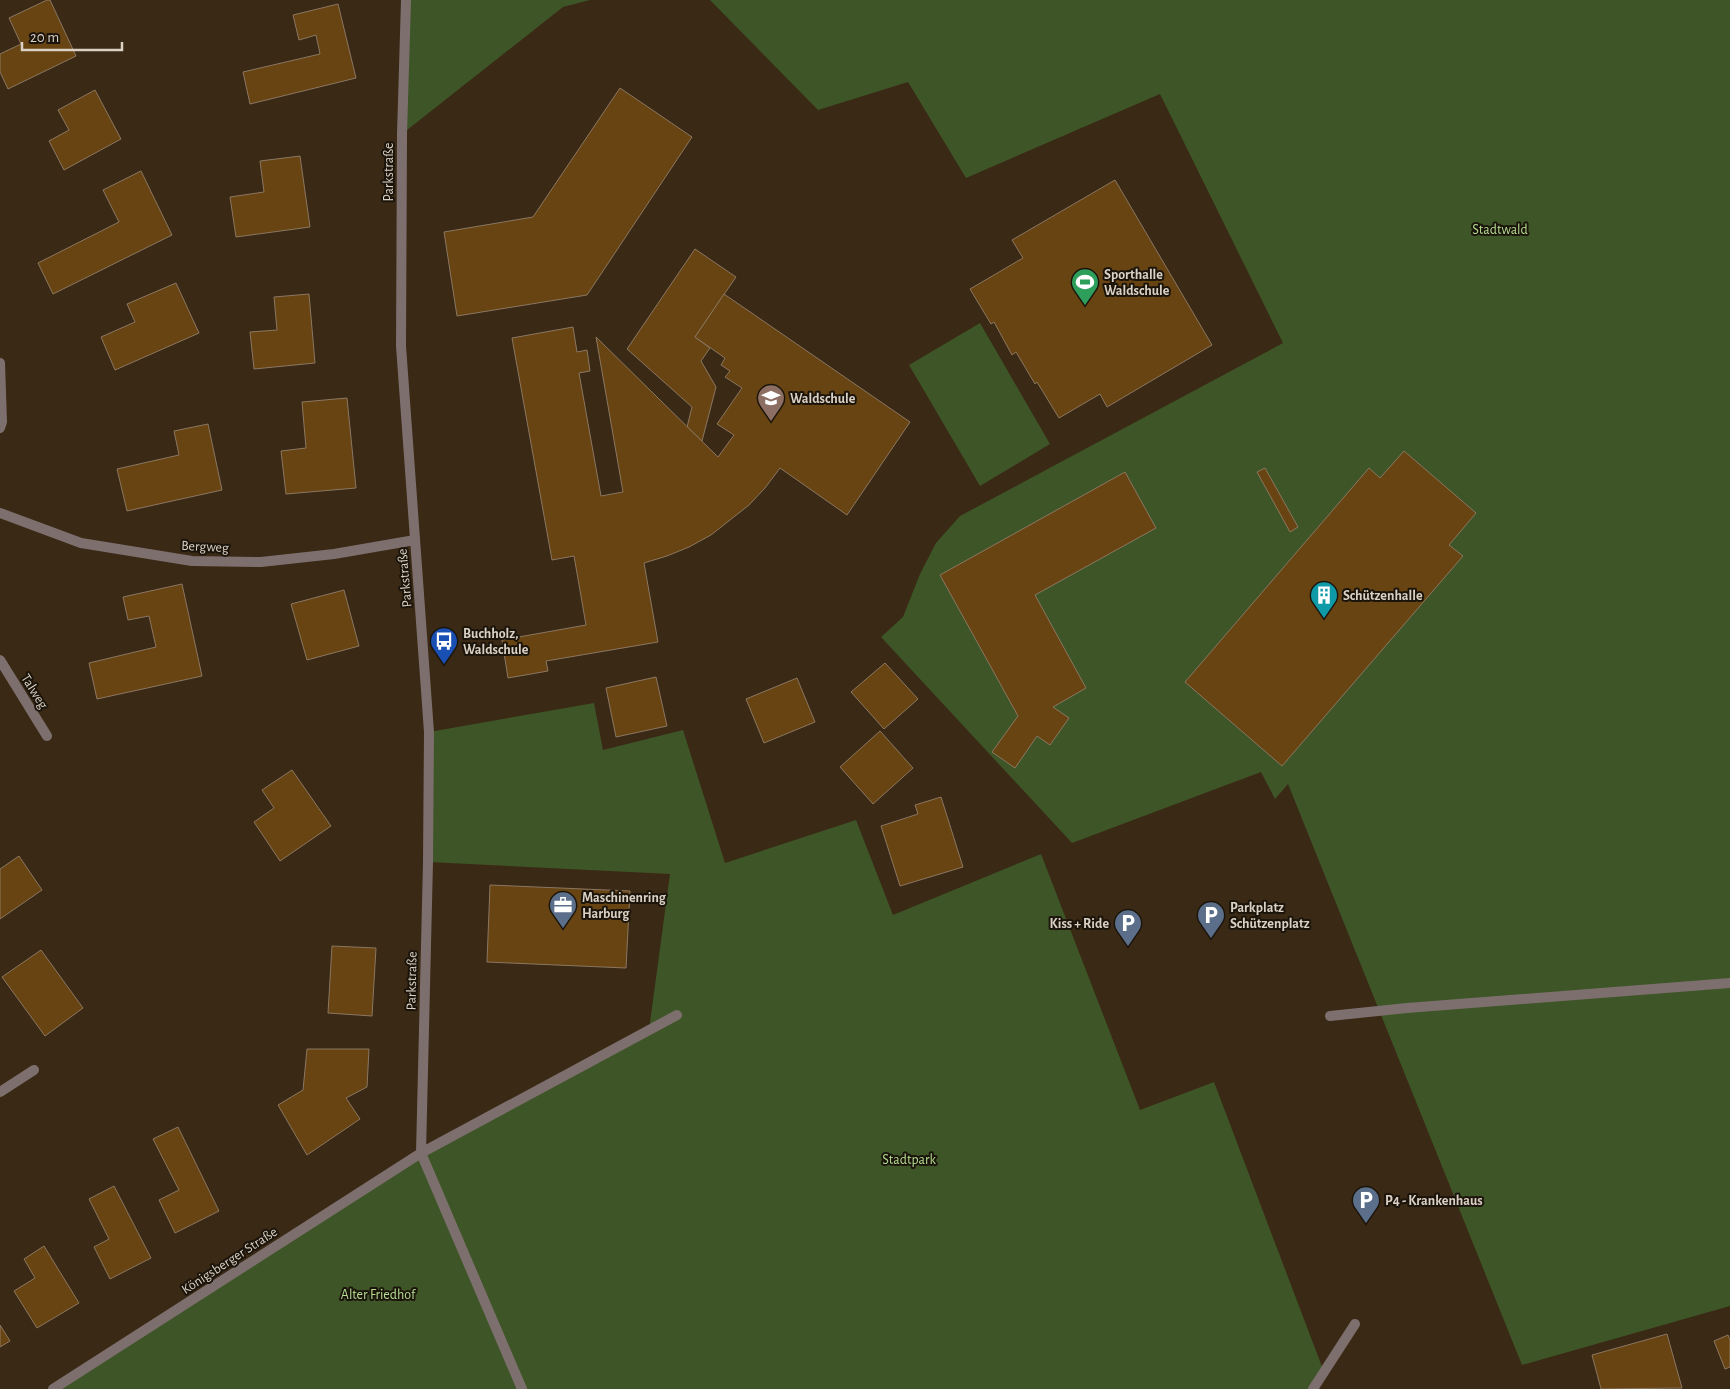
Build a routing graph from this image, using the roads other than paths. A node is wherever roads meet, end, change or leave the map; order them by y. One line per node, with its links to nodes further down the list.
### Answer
1 (406, 0): 5 (street, Parkstraße)
2 (0, 363): 3 (street)
3 (0, 428)
4 (0, 513): 5 (street, Bergweg)
5 (414, 540): 13 (street, Parkstraße)
6 (0, 660): 7 (street, Talweg)
7 (47, 736)
8 (1730, 983): 10 (street)
9 (677, 1016): 13 (street)
10 (1330, 1016)
11 (34, 1070): 12 (street)
12 (0, 1092)
13 (420, 1153): 15 (street, Königsberger Straße); 16 (street, Parkstraße)
14 (1356, 1324): 17 (street)
15 (53, 1389)
16 (522, 1389)
17 (1313, 1389)

